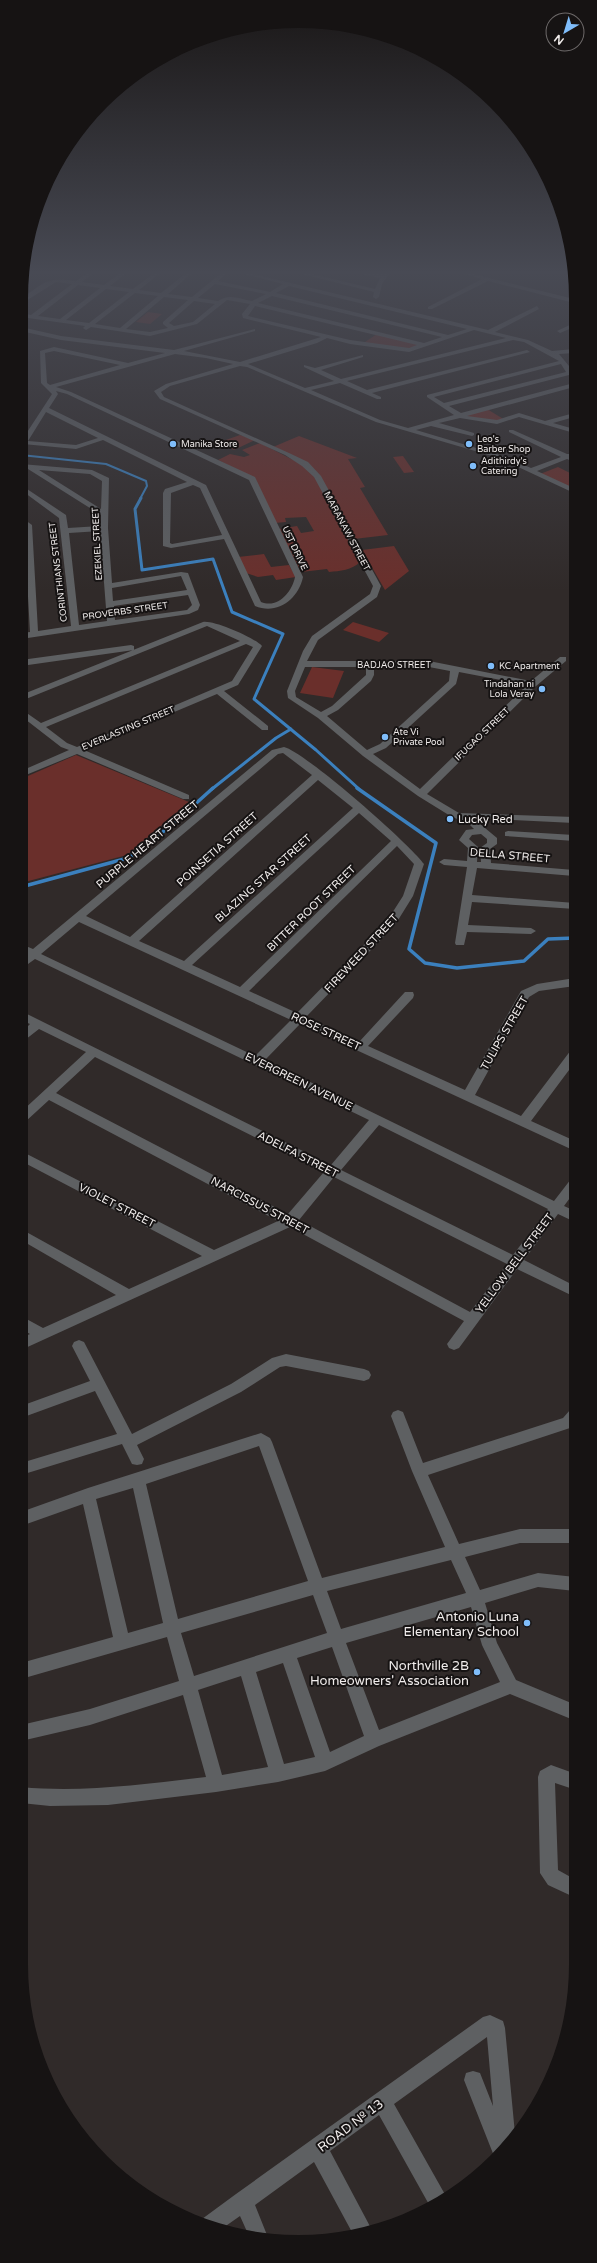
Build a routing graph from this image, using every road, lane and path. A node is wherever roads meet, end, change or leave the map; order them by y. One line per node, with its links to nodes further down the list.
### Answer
1 (44, 380): 12 (street)
2 (75, 380): 12 (street)
3 (186, 380): 52 (street, MARANAW STREET)
4 (283, 380): 13 (street)
5 (338, 380): 10 (street)
6 (347, 380): 10 (street)
7 (417, 380): 14 (street)
8 (493, 380): 16 (street)
9 (549, 380): 16 (street)
10 (341, 381): 13 (street); 14 (street)
11 (569, 386): 18 (street)
12 (48, 387): 17 (street); 40 (street, UST DRIVE)
13 (304, 390): 23 (street)
14 (367, 392): 15 (street)
15 (379, 398)
16 (444, 405): 18 (street)
17 (45, 410): 26 (street); 27 (street, UST DRIVE)
18 (460, 416): 20 (street); 21 (street)
19 (569, 416): 21 (street)
20 (432, 421): 23 (street); 25 (street)
21 (544, 423): 22 (street)
22 (569, 430)
23 (410, 431): 32 (street)
24 (511, 431): 29 (street)
25 (472, 434)
26 (28, 436)
27 (104, 438): 28 (street); 33 (street, UST DRIVE)
28 (28, 443)
29 (569, 456)
30 (569, 458): 32 (street)
31 (29, 466): 36 (street); 36 (street, EZEKIEL STREET)
32 (531, 471): 34 (street)
33 (193, 482): 40 (street, UST DRIVE); 40 (street)
34 (569, 489)
35 (28, 494): 39 (street, CORINTHIANS STREET)
36 (104, 514): 38 (street, EZEKIEL STREET)
37 (28, 525): 46 (street)
38 (104, 528): 39 (street); 41 (street, EZEKIEL STREET)
39 (64, 531): 45 (street, CORINTHIANS STREET)
40 (225, 537)
41 (109, 586): 42 (street, PROVERBS STREET); 43 (street, EZEKIEL STREET)
42 (191, 592): 43 (street); 44 (street, PROVERBS STREET)
43 (110, 604): 44 (street, EZEKIEL STREET)
44 (111, 623): 45 (street, PROVERBS STREET)
45 (75, 628): 46 (street, PROVERBS STREET)
46 (34, 634): 47 (street, PROVERBS STREET)
47 (28, 635)
48 (248, 640): 49 (street); 56 (street, EVERLASTING STREET); 60 (street)
49 (150, 646): 51 (street); 57 (street)
50 (563, 659): 55 (street, IFUGAO STREET)
51 (28, 662)
52 (302, 664): 53 (street, BADJAO STREET); 58 (street, MARANAW STREET)
53 (370, 665): 54 (street, BADJAO STREET); 58 (street)
54 (455, 668): 55 (street, BADJAO STREET); 64 (street)
55 (533, 684): 67 (street, IFUGAO STREET)
56 (217, 690): 61 (street); 62 (street, EVERLASTING STREET)
57 (28, 695)
58 (322, 716): 64 (street, MARANAW STREET)
59 (28, 718): 60 (street)
60 (39, 727): 62 (street)
61 (265, 728)
62 (76, 751): 65 (street, EVERLASTING STREET); 68 (street)
63 (275, 752): 66 (street, FIREWEED STREET); 83 (street, PURPLE HEART STREET)
64 (366, 754): 67 (street, MARANAW STREET)
65 (28, 771)
66 (318, 775): 69 (street, FIREWEED STREET); 86 (street, POINSETIA STREET)
67 (421, 794): 70 (street, MARANAW STREET)
68 (186, 797)
69 (358, 809): 76 (street, FIREWEED STREET); 91 (street, BLAZING STAR STREET)
70 (455, 815): 71 (street); 72 (street, MARANAW STREET); 73 (street, MARANAW STREET)
71 (569, 820)
72 (469, 832): 73 (street); 78 (street, MARANAW STREET)
73 (483, 832): 79 (street, MARANAW STREET)
74 (508, 834): 75 (street)
75 (569, 838)
76 (397, 841): 93 (street, BITTER ROOT STREET); 95 (street, FIREWEED STREET)
77 (444, 862): 78 (street, DELLA STREET)
78 (472, 865): 79 (street, DELLA STREET); 81 (street)
79 (486, 866): 80 (street, DELLA STREET)
80 (569, 873)
81 (467, 898): 82 (street); 84 (street)
82 (569, 906)
83 (78, 917): 86 (street, ROSE STREET); 89 (street, PURPLE HEART STREET)
84 (462, 928): 85 (street); 87 (street)
85 (531, 931)
86 (132, 941): 91 (street, ROSE STREET)
87 (460, 943)
88 (28, 951): 89 (street, EVERGREEN AVENUE)
89 (34, 954): 90 (street, PURPLE HEART STREET); 101 (street, EVERGREEN AVENUE)
90 (28, 959)
91 (185, 966): 93 (street, ROSE STREET)
92 (569, 983): 104 (street, TULIPS STREET)
93 (241, 992): 95 (street, ROSE STREET)
94 (409, 995): 99 (street)
95 (299, 1018): 99 (street, ROSE STREET); 101 (street, FIREWEED STREET)
96 (28, 1019): 97 (street, ADELFA STREET)
97 (38, 1024): 98 (street); 100 (street, ADELFA STREET)
98 (28, 1033)
99 (361, 1047): 104 (street, ROSE STREET)
100 (93, 1052): 103 (street); 110 (street, ADELFA STREET)
101 (257, 1061): 106 (street, EVERGREEN AVENUE)
102 (569, 1061): 107 (street)
103 (47, 1094): 105 (street); 114 (street, NARCISSUS STREET)
104 (468, 1096): 107 (street, ROSE STREET)
105 (28, 1112)
106 (377, 1119): 110 (street); 112 (street, EVERGREEN AVENUE)
107 (523, 1122): 108 (street, ROSE STREET)
108 (569, 1143)
109 (28, 1160): 116 (street, VIOLET STREET)
110 (333, 1171): 114 (street); 117 (street, ADELFA STREET)
111 (569, 1190): 112 (street, YELLOW BELL STREET)
112 (556, 1208): 113 (street, EVERGREEN AVENUE); 117 (street, YELLOW BELL STREET)
113 (569, 1214)
114 (290, 1221): 116 (street); 120 (street, NARCISSUS STREET)
115 (28, 1238): 119 (street)
116 (212, 1255): 119 (street)
117 (515, 1262): 118 (street, ADELFA STREET); 120 (street, YELLOW BELL STREET)
118 (569, 1289)
119 (128, 1295): 122 (street)
120 (472, 1319): 124 (street, YELLOW BELL STREET)
121 (28, 1326): 122 (street)
122 (42, 1334): 123 (street)
123 (28, 1341)
124 (454, 1344)
125 (79, 1346): 127 (street)
126 (364, 1375): 131 (street)
127 (98, 1384): 128 (street); 131 (street)
128 (28, 1409)
129 (398, 1416): 134 (street)
130 (569, 1422): 134 (street)
131 (128, 1440): 132 (street); 133 (street)
132 (138, 1460)
133 (28, 1467)
134 (419, 1471): 139 (street)
135 (138, 1480): 136 (street); 141 (street); 143 (street)
136 (88, 1495): 137 (street); 145 (street)
137 (28, 1516)
138 (569, 1536): 139 (street)
139 (454, 1552): 141 (street); 142 (street)
140 (569, 1583): 142 (street)
141 (318, 1586): 143 (street); 144 (street)
142 (476, 1600): 144 (street); 150 (street)
143 (172, 1627): 145 (street); 149 (street)
144 (337, 1638): 146 (street); 153 (street)
145 (122, 1641): 148 (street)
146 (288, 1655): 147 (street); 154 (street)
147 (247, 1668): 149 (street); 155 (street)
148 (28, 1669)
149 (188, 1685): 152 (street); 157 (street)
150 (510, 1686): 151 (street); 153 (street)
151 (569, 1710)
152 (28, 1731)
153 (374, 1740): 154 (street)
154 (325, 1763): 155 (street)
155 (278, 1774): 157 (street)
156 (569, 1779): 159 (street)
157 (216, 1784): 158 (street)
158 (28, 1796)
159 (569, 1886)
160 (473, 2080): 163 (street)
161 (382, 2101): 162 (street, ROAD № 13); 164 (street, ROAD № 13); 165 (street)
162 (506, 2138)
163 (500, 2146)
164 (318, 2149): 166 (street, ROAD № 13); 168 (street)
165 (436, 2198)
166 (243, 2201): 167 (street, ROAD № 13); 169 (street)
167 (215, 2222)
168 (359, 2228)
169 (257, 2232)

